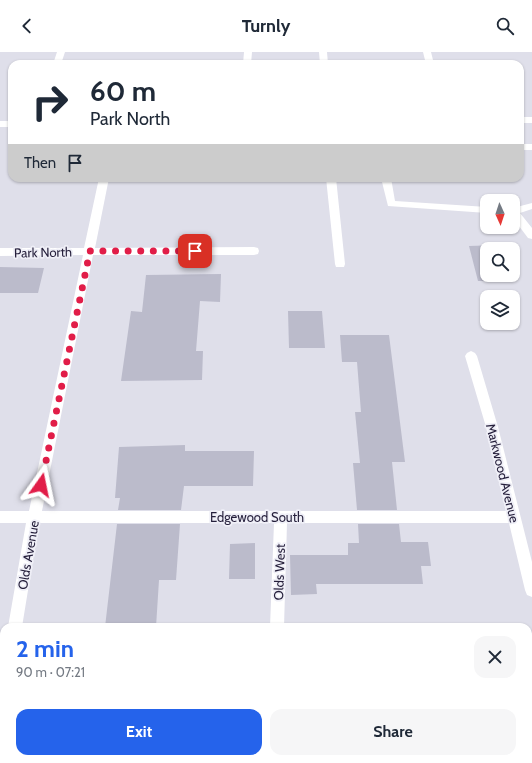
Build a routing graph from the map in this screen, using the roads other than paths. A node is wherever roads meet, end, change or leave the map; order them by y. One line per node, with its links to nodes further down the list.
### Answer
1 (103, 182): 7 (street, Olds Avenue)
2 (331, 182): 10 (street)
3 (387, 182): 5 (street)
4 (532, 206): 6 (street)
5 (480, 210)
6 (532, 235)
7 (90, 251): 8 (street, Park North); 9 (street, Park North); 13 (street, Olds Avenue)
8 (254, 251)
9 (0, 252)
10 (340, 264)
11 (471, 356): 15 (street, Markwood Avenue)
12 (0, 516): 13 (street, Edgewood South)
13 (34, 516): 14 (street, Edgewood South); 17 (street, Olds Avenue)
14 (281, 517): 15 (street, Edgewood South); 18 (street, Olds West)
15 (514, 517): 16 (street, Markwood Avenue)
16 (532, 590)
17 (16, 623)
18 (277, 623)

